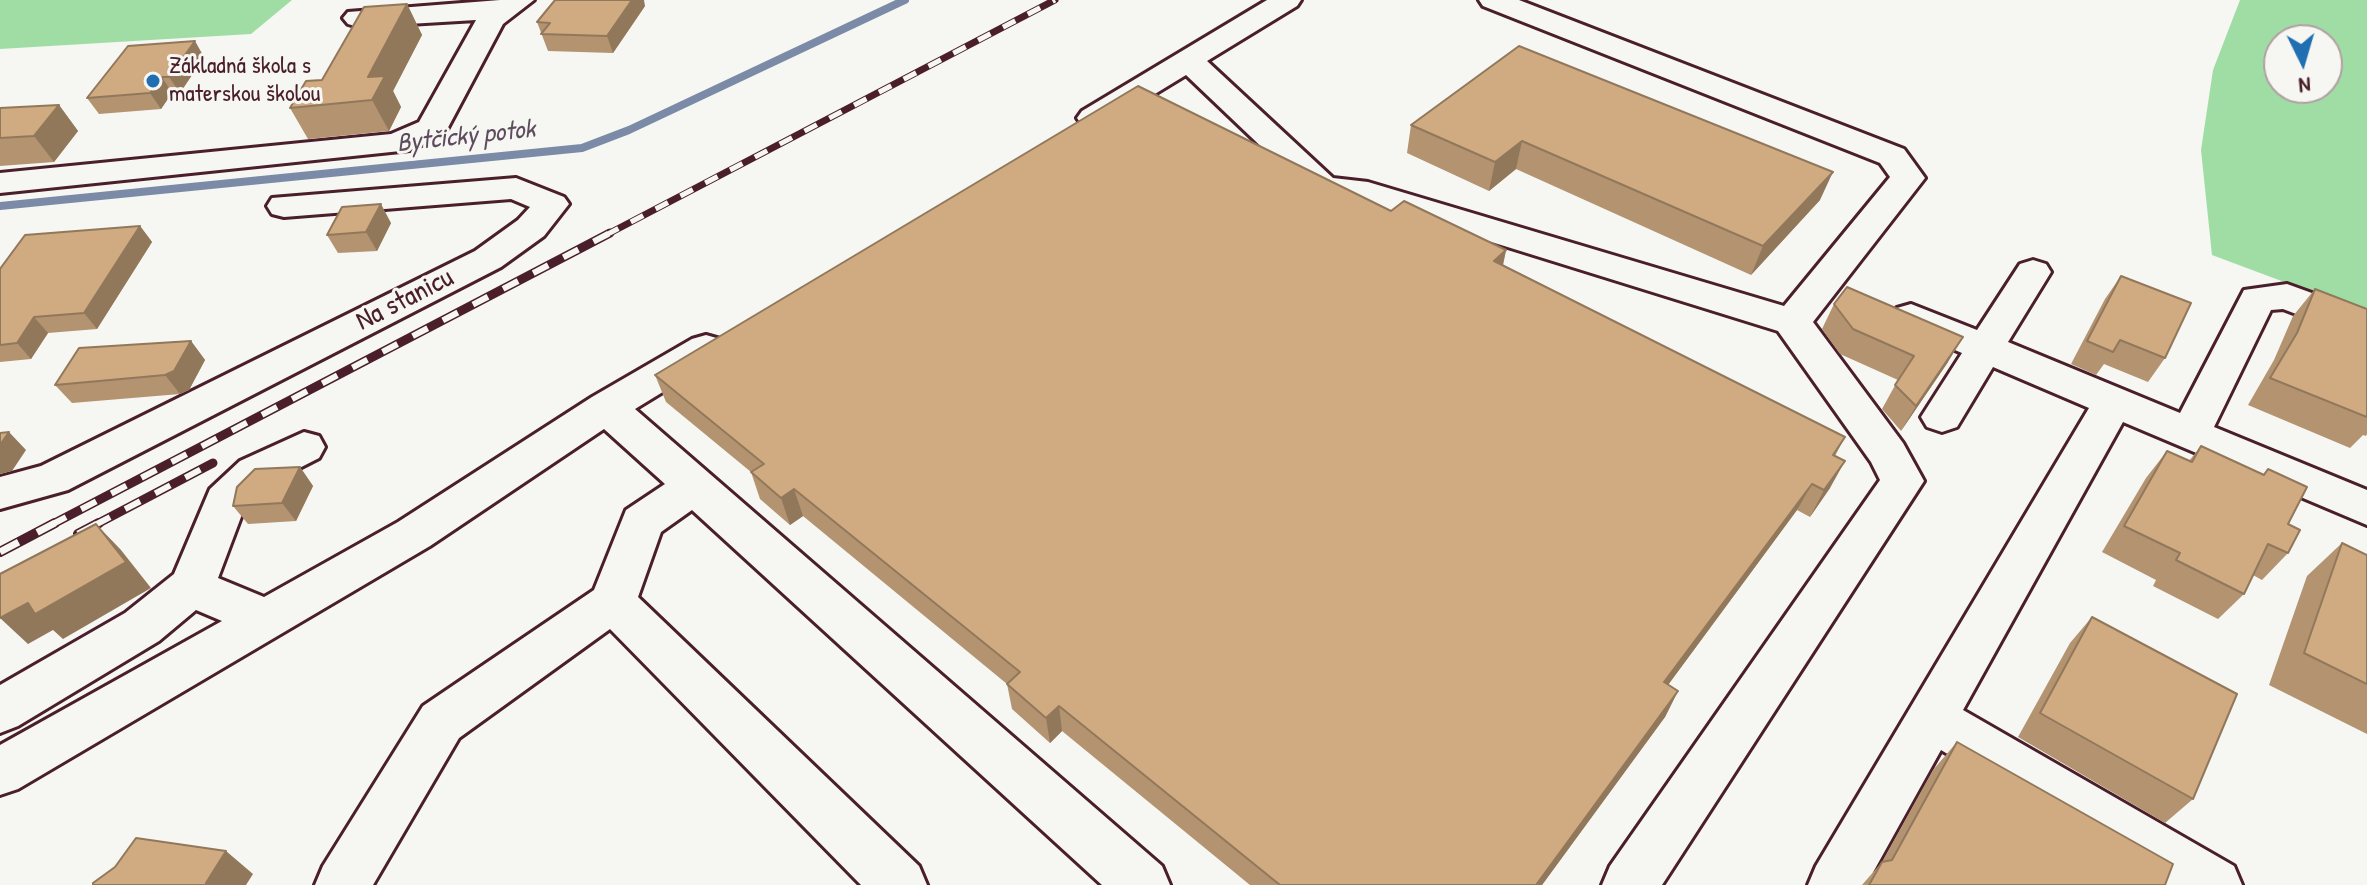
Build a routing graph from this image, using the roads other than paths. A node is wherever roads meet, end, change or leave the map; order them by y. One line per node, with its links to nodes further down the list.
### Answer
1 (1287, 0): 5 (street)
2 (1493, 0): 11 (street)
3 (514, 4): 4 (street); 7 (street)
4 (358, 18)
5 (1189, 61): 6 (street); 11 (street)
6 (1067, 133)
7 (0, 183)
8 (284, 206): 21 (street, Na stanicu)
9 (2033, 272): 14 (street)
10 (1873, 301): 14 (street)
11 (1792, 322): 32 (street)
12 (2367, 328): 18 (street)
13 (728, 335): 16 (street)
14 (1985, 349): 15 (street); 17 (street)
15 (2113, 403): 18 (street); 27 (street)
16 (606, 407): 20 (street); 25 (street)
17 (1942, 417)
18 (2190, 434): 22 (street)
19 (304, 447): 23 (street)
20 (696, 485): 24 (street); 31 (street)
21 (0, 493)
22 (2367, 508)
23 (191, 587): 25 (street); 26 (street)
24 (613, 602): 29 (street); 30 (street)
25 (266, 619): 28 (street)
26 (0, 711)
27 (1932, 718): 33 (street); 34 (street)
28 (0, 772)
29 (343, 885)
30 (899, 885)
31 (1142, 885)
32 (1630, 885)
33 (1836, 885)
34 (2214, 885)

